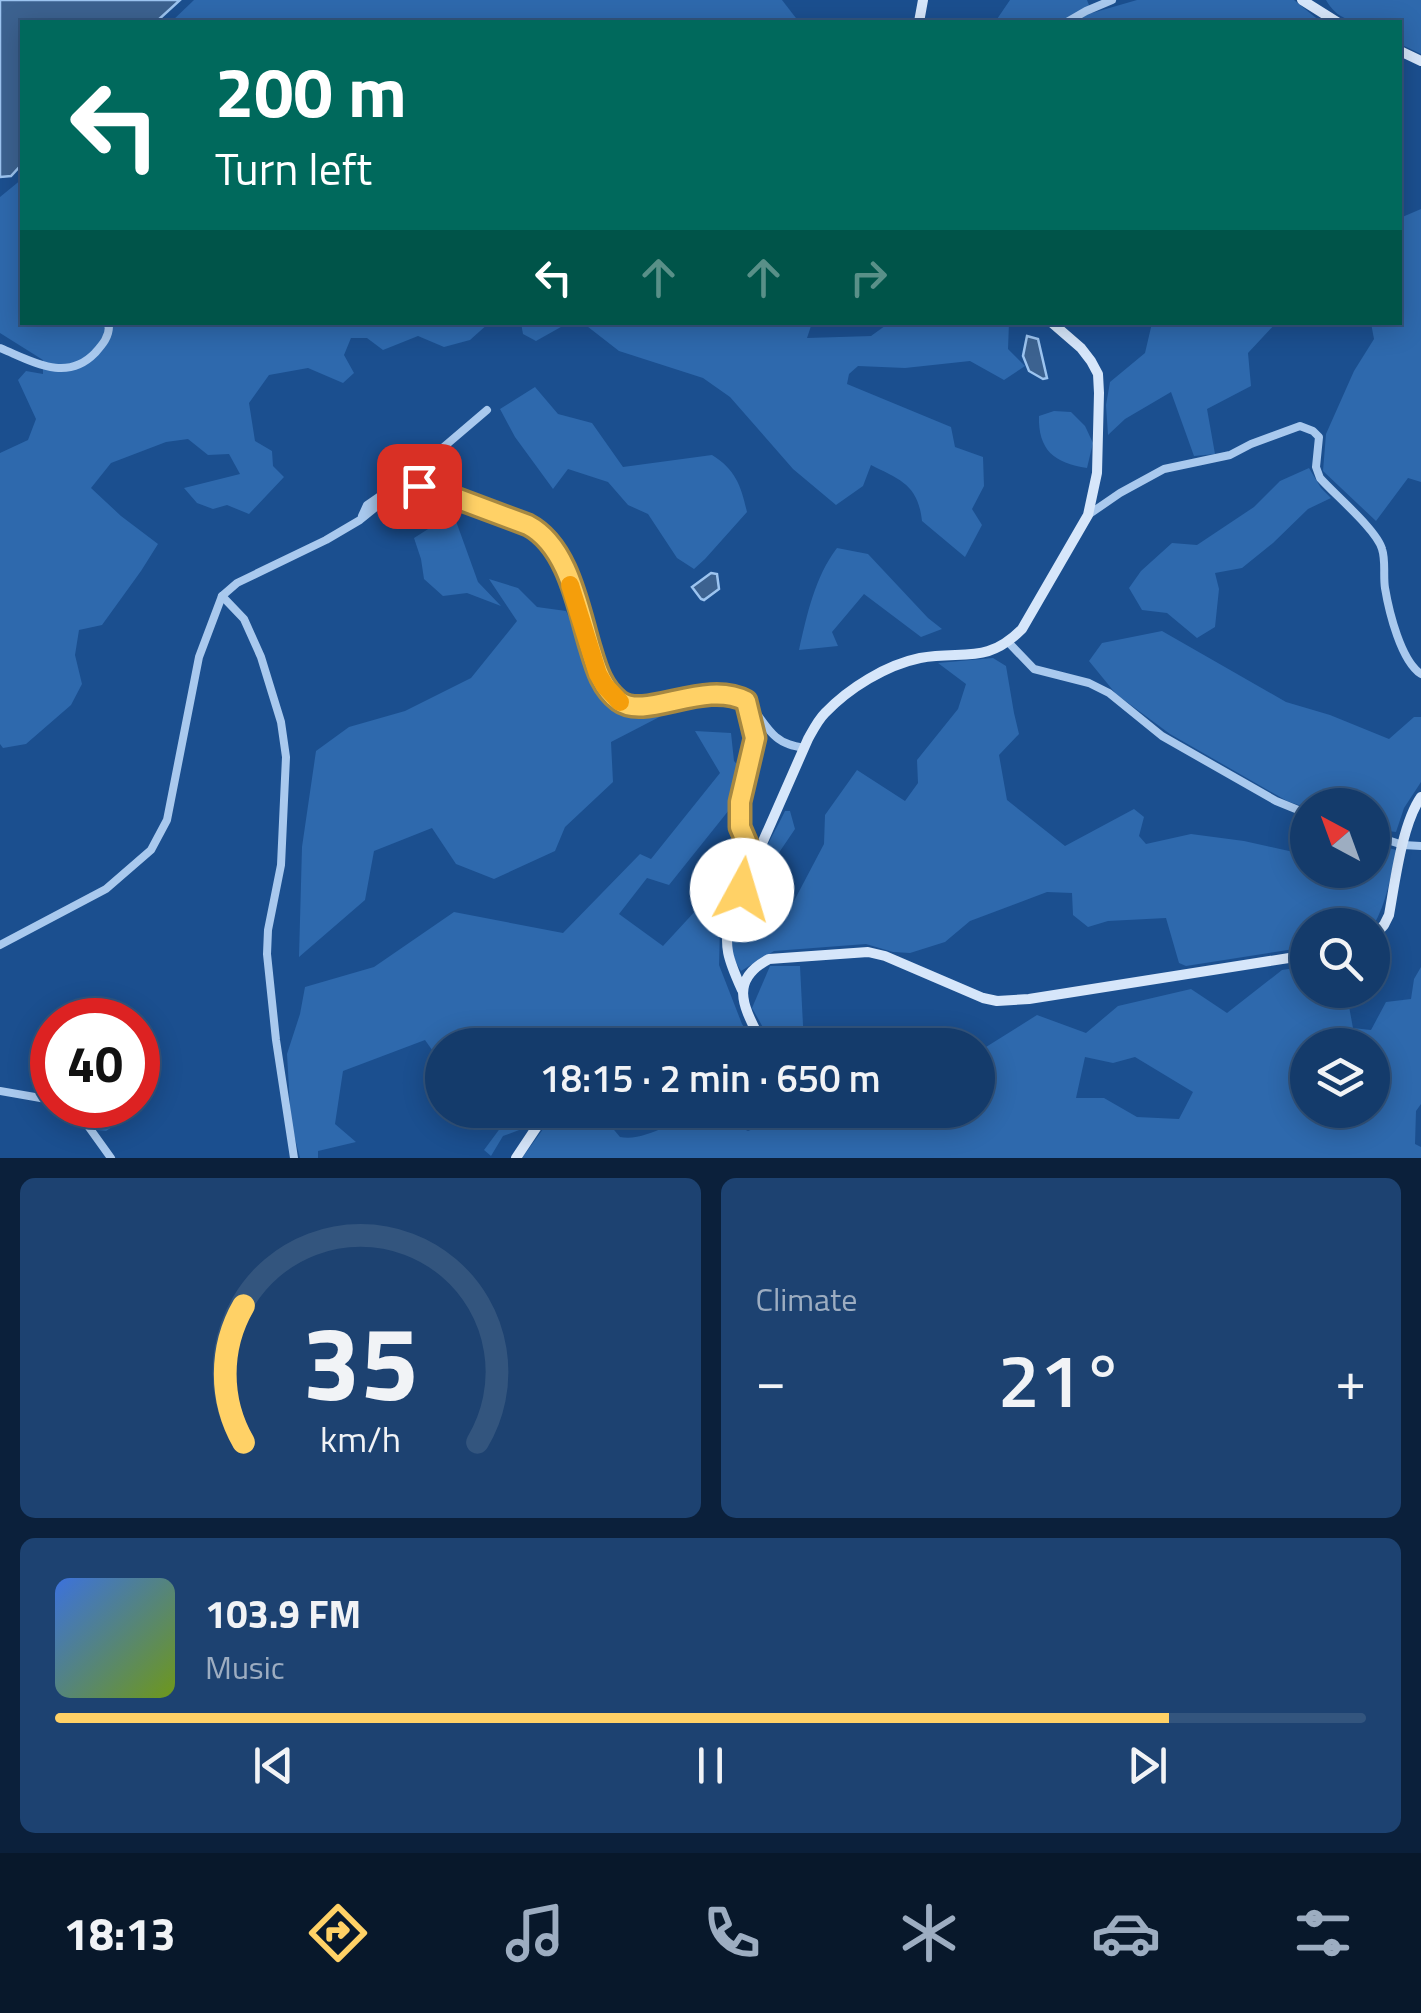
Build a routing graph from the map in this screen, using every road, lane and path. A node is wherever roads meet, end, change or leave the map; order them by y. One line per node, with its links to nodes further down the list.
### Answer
1 (1112, 0): 3 (street)
2 (1302, 0): 4 (street)
3 (1070, 20)
4 (1334, 20)
5 (108, 325): 7 (street)
6 (1054, 325): 9 (street)
7 (0, 348)
8 (488, 410): 10 (street)
9 (1088, 515): 12 (street); 13 (street)
10 (360, 520): 11 (street); 14 (street)
11 (222, 596): 23 (street); 32 (street)
12 (1009, 643): 15 (street); 17 (street)
13 (1421, 674)
14 (746, 701): 15 (street); 21 (street)
15 (804, 748): 21 (street)
16 (1421, 797): 19 (street)
17 (1290, 807)
18 (1390, 841): 19 (street)
19 (1403, 845): 20 (street); 22 (street)
20 (1421, 846)
21 (752, 867): 25 (street)
22 (1390, 908)
23 (0, 945)
24 (1290, 958): 25 (street)
25 (742, 990): 26 (street)
26 (755, 1028)
27 (0, 1091): 28 (street)
28 (30, 1096)
29 (89, 1128): 31 (street)
30 (536, 1128): 33 (street)
31 (111, 1158)
32 (294, 1158)
33 (516, 1158)

